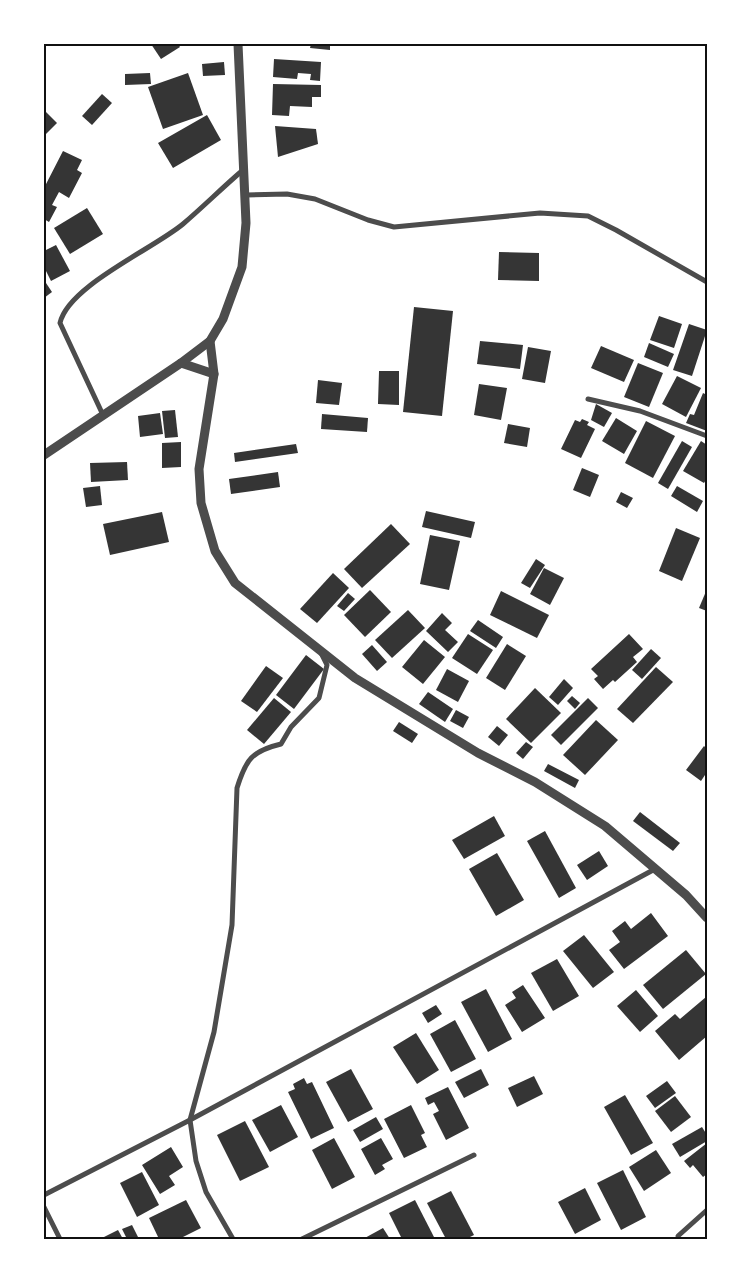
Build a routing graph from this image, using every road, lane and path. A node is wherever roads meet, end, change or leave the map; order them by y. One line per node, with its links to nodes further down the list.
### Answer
1 (238, 44): 2 (street)
2 (245, 168): 3 (street); 9 (street)
3 (246, 195): 4 (street); 5 (street)
4 (707, 282)
5 (210, 341): 6 (street); 7 (street)
6 (181, 363): 7 (street); 9 (street)
7 (214, 374): 12 (street)
8 (588, 399): 10 (street)
9 (104, 415): 11 (street)
10 (707, 436)
11 (44, 455)
12 (320, 650): 13 (street); 15 (street)
13 (655, 869): 14 (street); 15 (street)
14 (707, 918)
15 (190, 1120): 17 (street); 22 (street)
16 (474, 1155): 23 (street)
17 (44, 1195)
18 (44, 1207): 21 (street)
19 (707, 1210): 20 (street)
20 (678, 1236)
21 (60, 1239)
22 (233, 1239)
23 (302, 1239)

